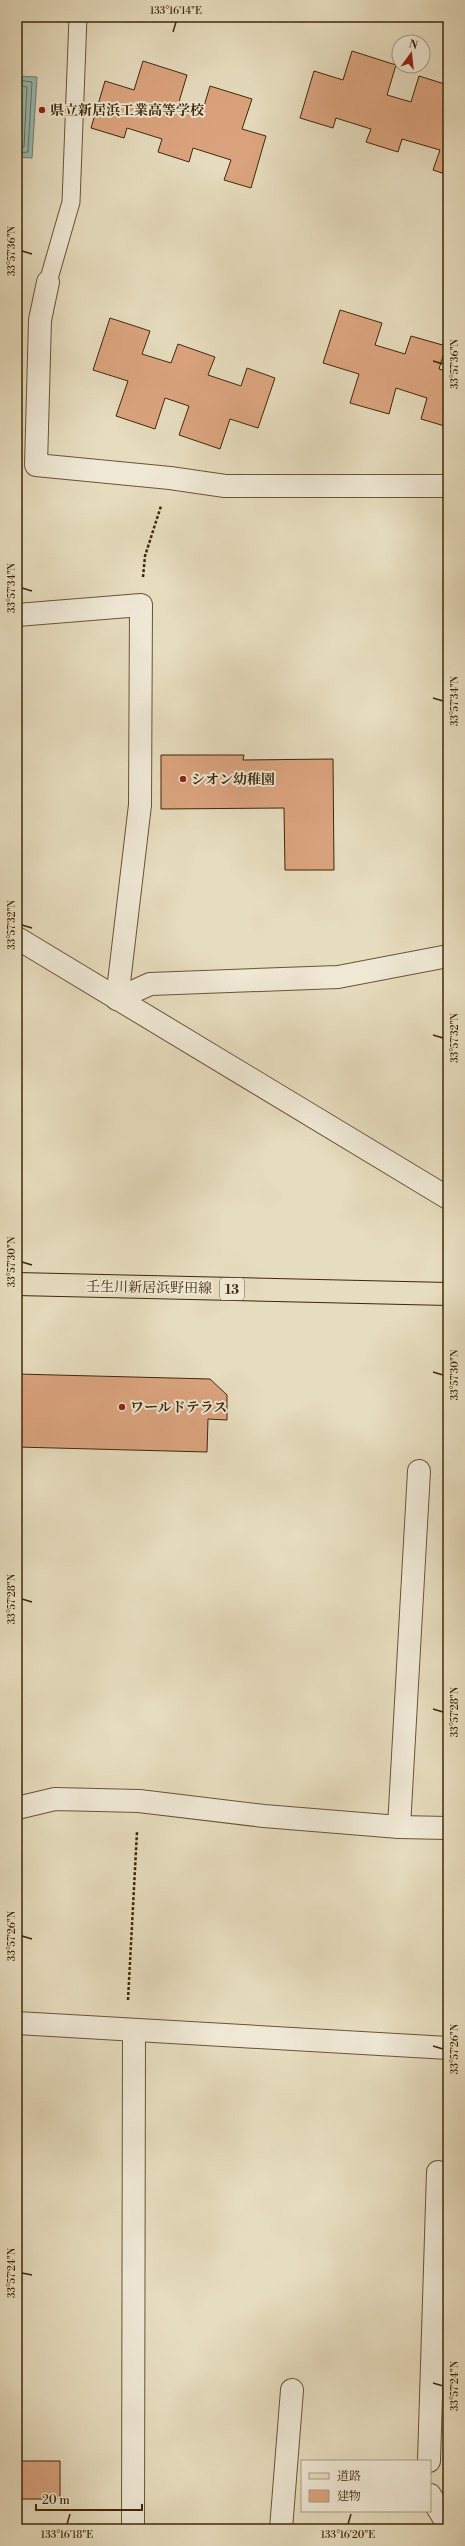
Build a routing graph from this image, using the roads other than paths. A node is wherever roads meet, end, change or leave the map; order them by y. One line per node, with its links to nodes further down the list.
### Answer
1 (78, 17): 2 (lane)
2 (48, 282): 3 (street)
3 (448, 486)
4 (17, 615): 7 (street)
5 (17, 938): 7 (street)
6 (448, 956): 7 (street)
7 (117, 999): 8 (street)
8 (448, 1198)
9 (17, 1284): 10 (main road, 壬生川新居浜野田線 / 13)
10 (448, 1294)
11 (419, 1471): 13 (street)
12 (17, 1808): 13 (street)
13 (399, 1827): 14 (street)
14 (448, 1828)
15 (17, 2023): 16 (street)
16 (134, 2030): 17 (street); 23 (street)
17 (448, 2048)
18 (438, 2172): 20 (street)
19 (292, 2390): 24 (street)
20 (429, 2460)
21 (431, 2497): 22 (street)
22 (448, 2524)
23 (133, 2529)
24 (281, 2529)

